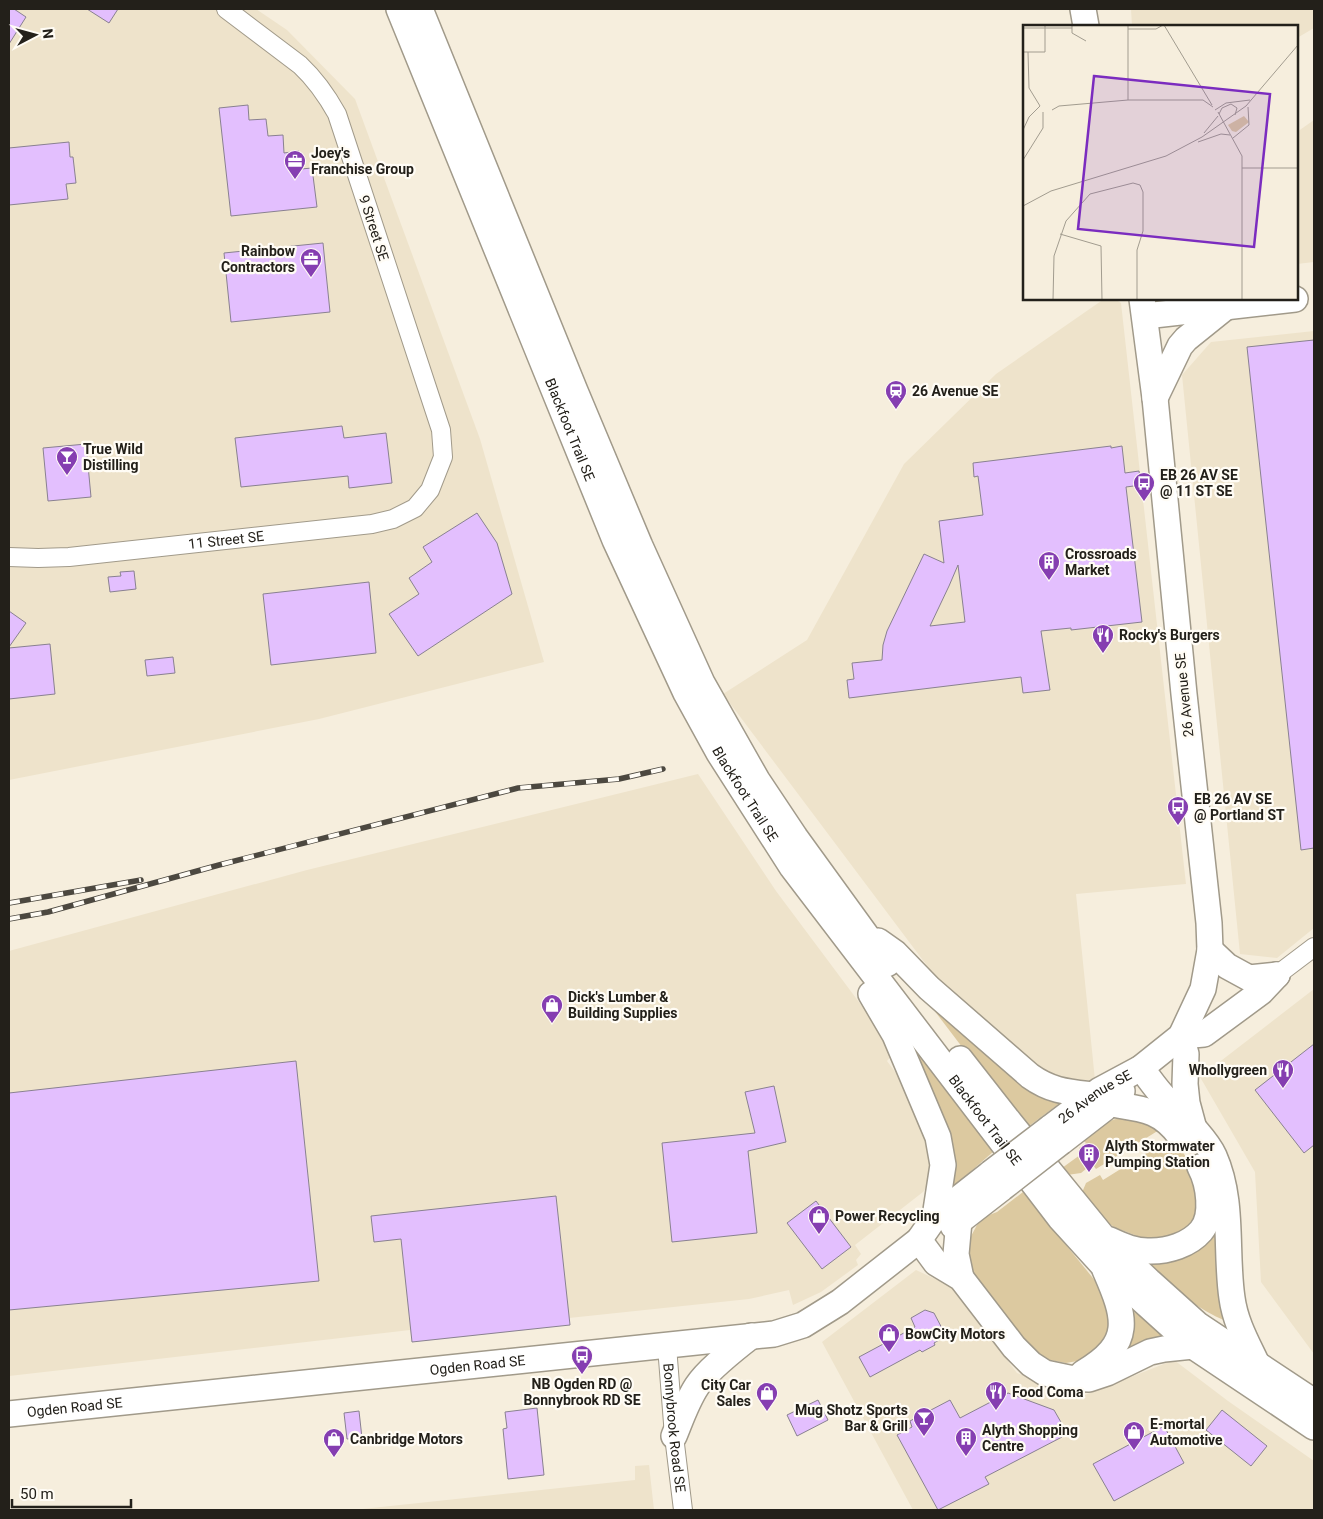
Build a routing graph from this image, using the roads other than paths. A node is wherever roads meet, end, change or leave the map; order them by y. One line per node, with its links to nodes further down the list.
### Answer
1 (226, 9): 12 (street, 9 Street SE)
2 (399, 9): 14 (main road, Blackfoot Trail SE)
3 (420, 9): 14 (main road, Blackfoot Trail SE)
4 (1083, 9): 5 (main road)
5 (1086, 25)
6 (1314, 297): 7 (main road)
7 (1298, 299)
8 (1270, 300): 9 (main road)
9 (1219, 302): 10 (main road); 11 (main road)
10 (1144, 307): 11 (main road, 26 Avenue SE)
11 (1155, 398): 16 (main road, 26 Avenue SE)
12 (430, 490): 13 (street, 11 Street SE)
13 (9, 557)
14 (854, 934): 20 (main road); 23 (main road); 24 (main road, Blackfoot Trail SE); 26 (main road, Blackfoot Trail SE)
15 (1314, 947): 17 (street)
16 (1210, 950): 17 (main road); 18 (main road, 26 Avenue SE)
17 (1277, 975): 18 (main road)
18 (1181, 1036): 19 (main road, 26 Avenue SE); 21 (main road)
19 (1141, 1068): 20 (main road, 26 Avenue SE); 21 (main road)
20 (1102, 1099): 22 (main road, 26 Avenue SE); 24 (main road)
21 (1194, 1129): 31 (main road)
22 (1055, 1135): 23 (main road, Ogden Road SE, bridge)
23 (947, 1219): 25 (main road, Ogden Road SE); 27 (main road)
24 (1103, 1237): 31 (main road, Blackfoot Trail SE)
25 (919, 1240): 27 (main road); 28 (main road, Ogden Road SE)
26 (1102, 1263): 30 (main road, Blackfoot Trail SE); 32 (main road)
27 (961, 1278): 32 (main road)
28 (751, 1336): 29 (main road, Ogden Road SE); 36 (main road)
29 (667, 1346): 34 (main road, Ogden Road SE); 36 (street, Bonnybrook Road SE)
30 (1193, 1346): 32 (main road); 35 (main road, Blackfoot Trail SE)
31 (1256, 1362): 33 (main road, Blackfoot Trail SE)
32 (1069, 1378)
33 (1314, 1402)
34 (9, 1414)
35 (1314, 1428)
36 (674, 1436): 37 (street, Bonnybrook Road SE)
37 (683, 1510)

